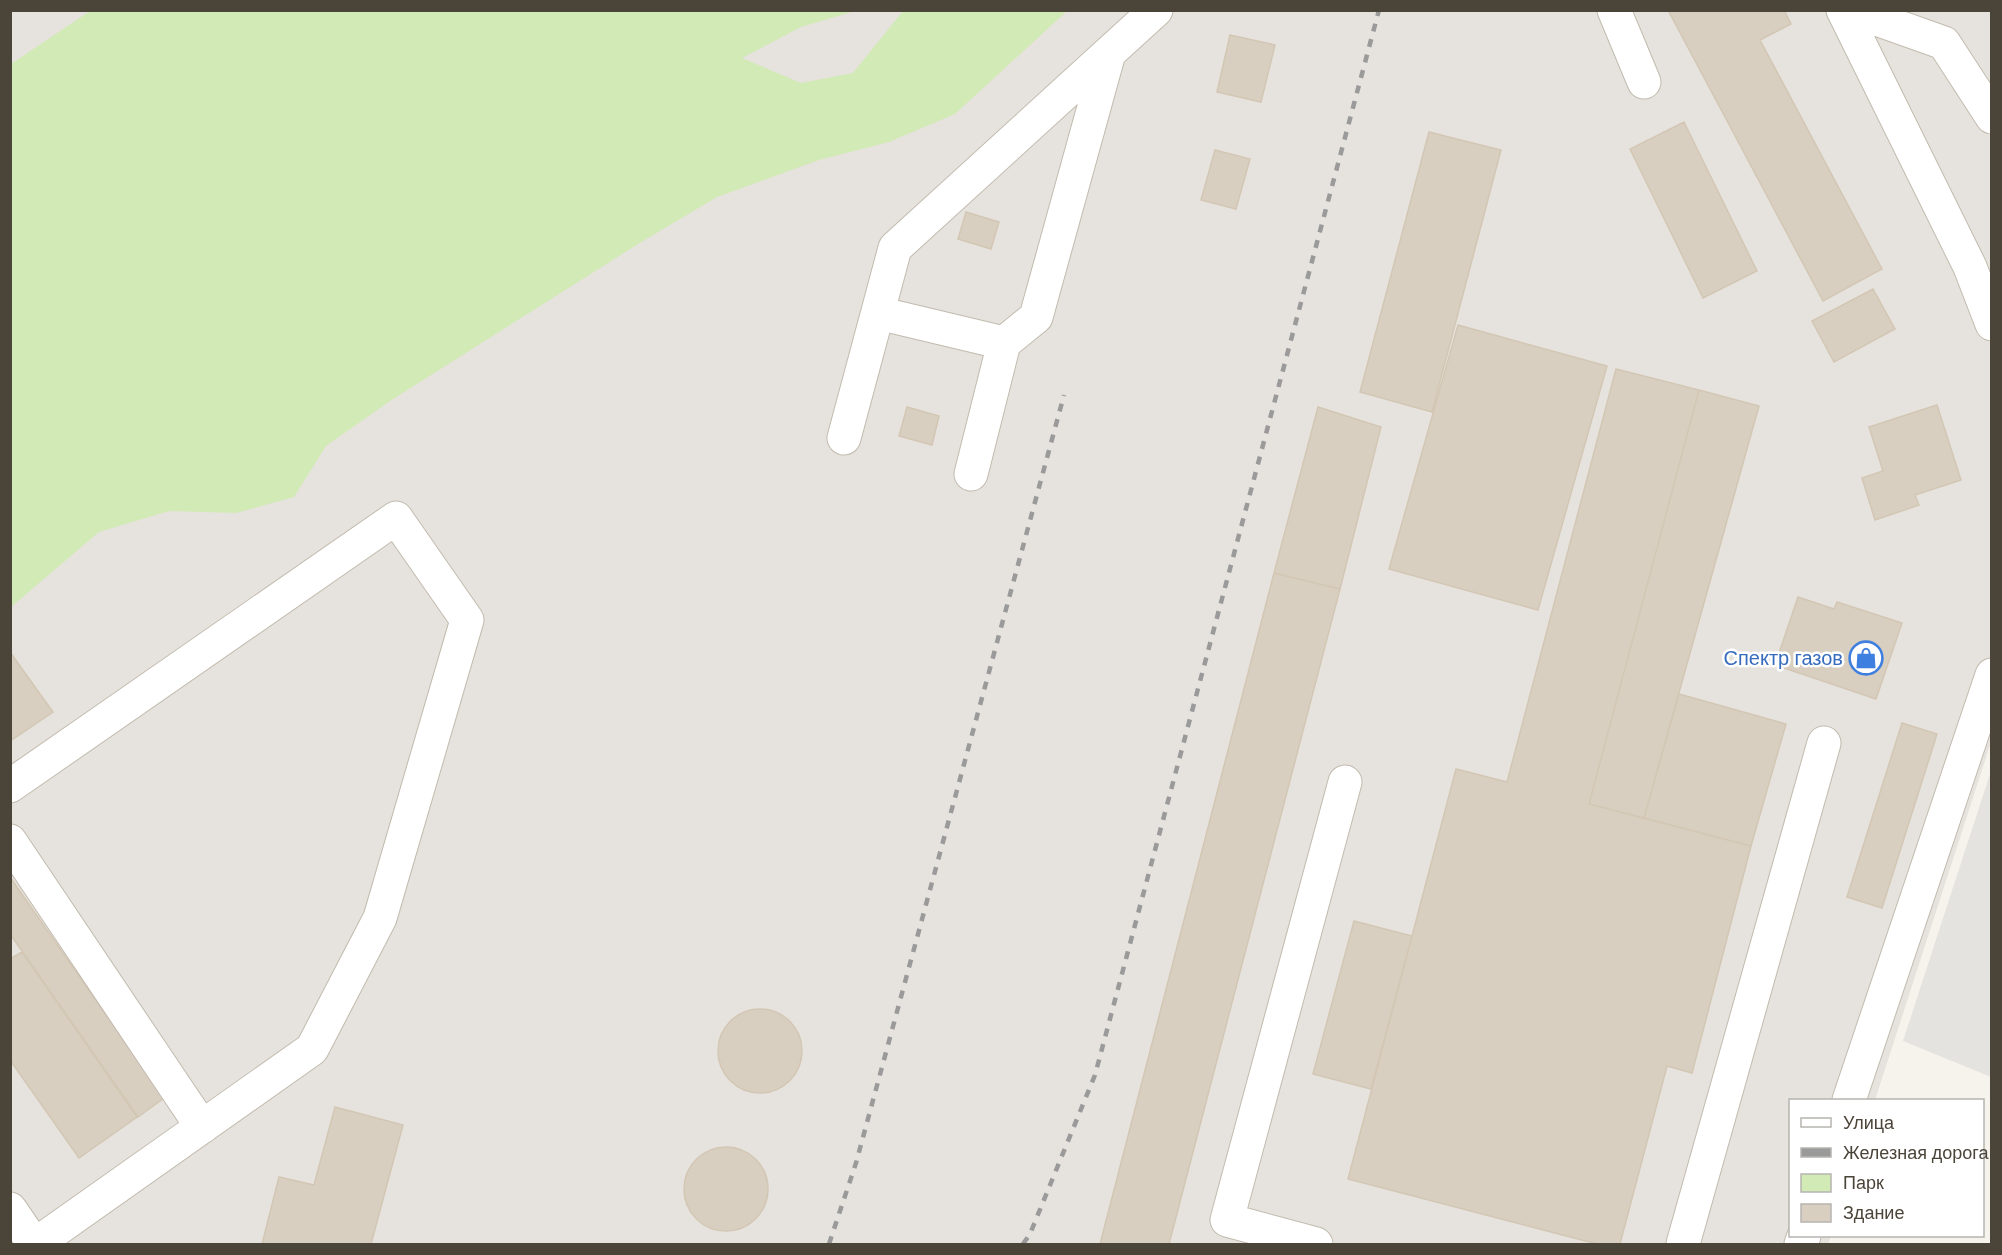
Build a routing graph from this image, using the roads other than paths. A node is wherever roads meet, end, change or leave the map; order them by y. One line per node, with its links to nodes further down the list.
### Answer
1 (1156, 10): 5 (lane)
2 (1614, 10): 6 (lane)
3 (1843, 10): 9 (lane)
4 (1851, 10): 7 (lane)
5 (1109, 53): 8 (lane); 10 (lane)
6 (1644, 82)
7 (1992, 117)
8 (878, 313): 10 (lane); 11 (lane)
9 (1992, 324)
10 (1004, 343): 12 (lane)
11 (844, 438)
12 (971, 474)
13 (1992, 675): 18 (lane)
14 (1824, 743): 23 (lane)
15 (1345, 782): 22 (lane)
16 (10, 786): 19 (lane)
17 (10, 841): 19 (lane)
18 (1850, 1099)
19 (202, 1127): 21 (lane)
20 (10, 1209): 21 (lane)
21 (35, 1245)
22 (1316, 1245)
23 (1683, 1245)

